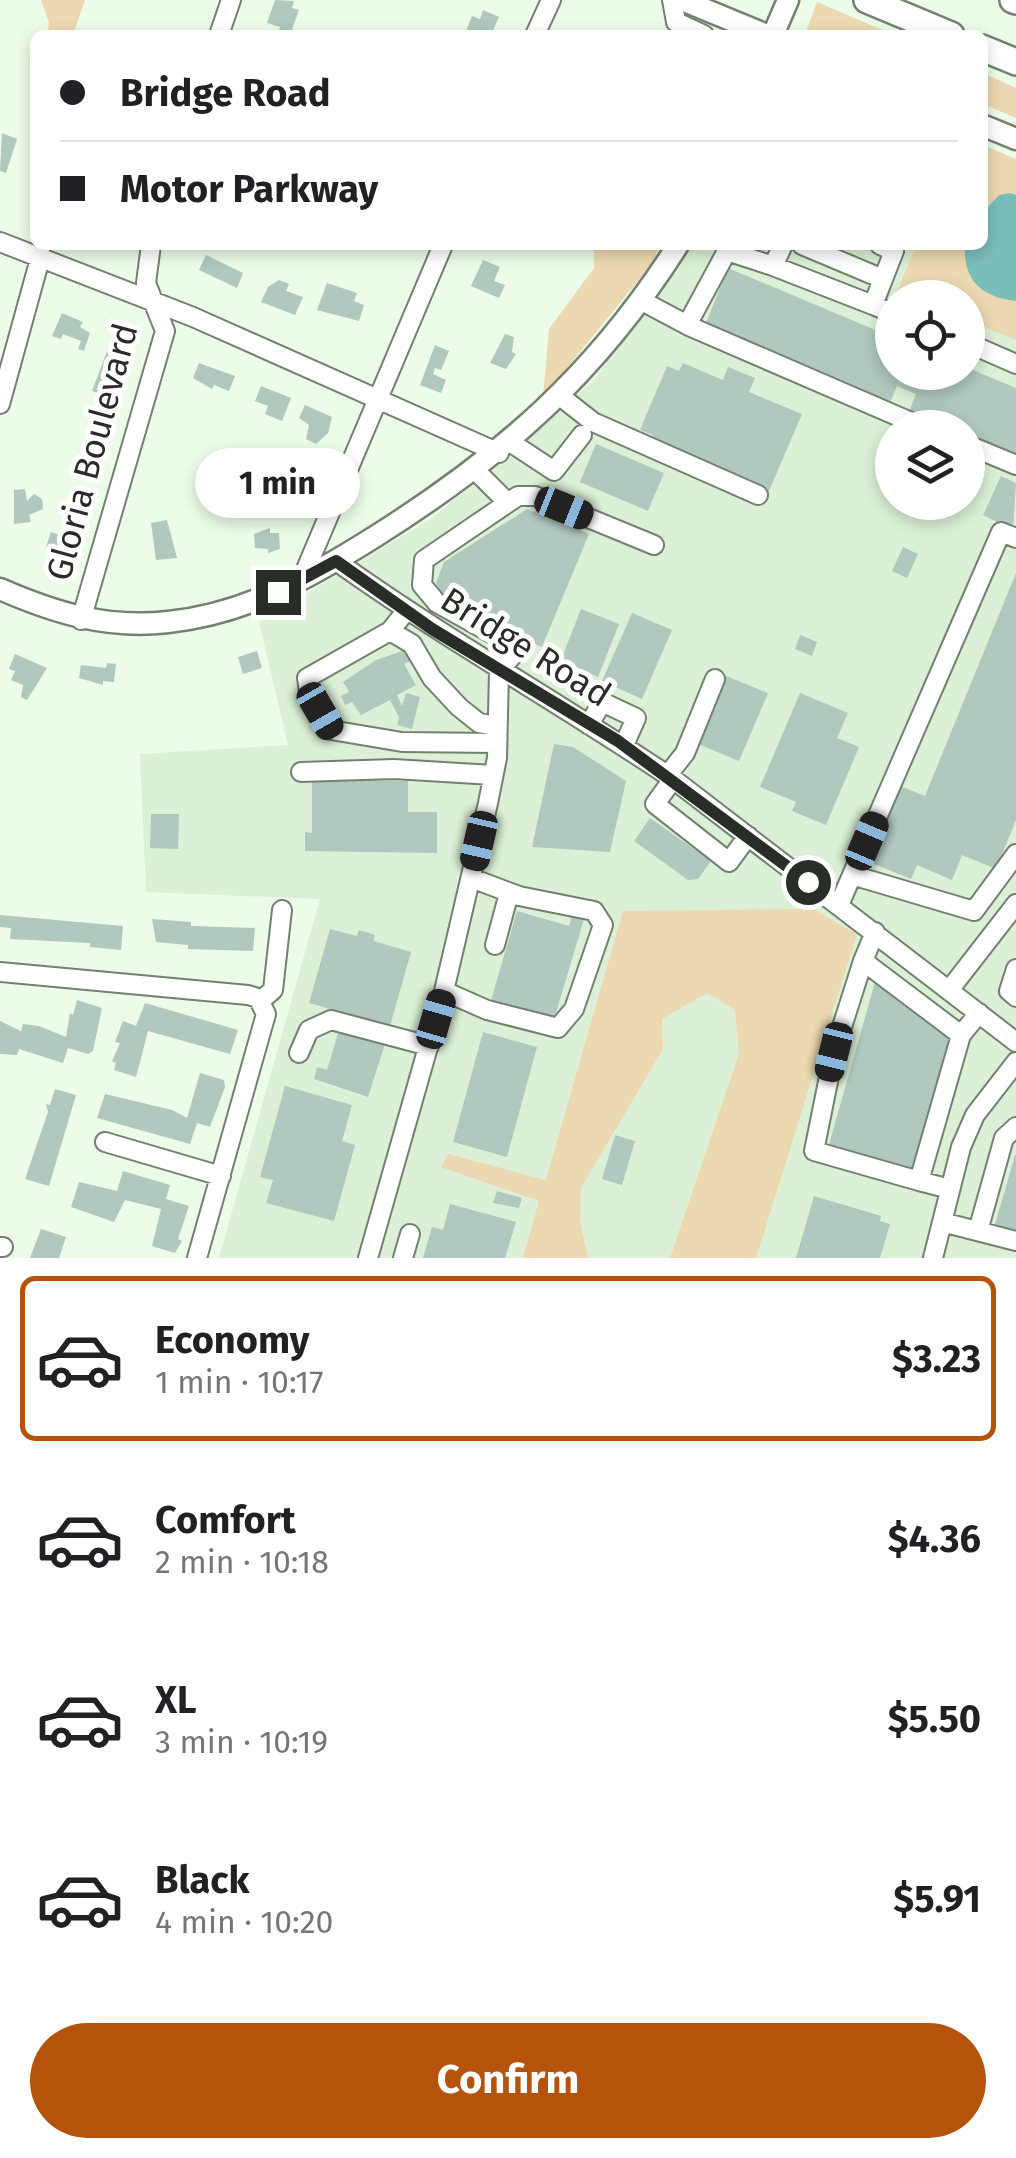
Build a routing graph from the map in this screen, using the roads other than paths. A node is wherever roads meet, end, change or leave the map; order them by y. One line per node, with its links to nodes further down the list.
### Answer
1 (231, 0): 8 (street)
2 (551, 0): 9 (street)
3 (672, 0): 7 (street)
4 (682, 0): 7 (main road)
5 (788, 0): 11 (main road)
6 (867, 0): 12 (highway)
7 (709, 28): 10 (main road)
8 (221, 30)
9 (537, 30)
10 (752, 30)
11 (773, 30)
12 (939, 30)
13 (988, 50): 14 (highway)
14 (1016, 62)
15 (988, 128): 16 (main road)
16 (1016, 140)
17 (0, 242): 26 (street)
18 (150, 250): 30 (street, Gloria Boulevard)
19 (441, 250): 36 (street)
20 (675, 250): 29 (main road)
21 (717, 250): 33 (street)
22 (724, 250): 27 (street)
23 (780, 250): 27 (street)
24 (814, 250): 28 (street)
25 (892, 250): 28 (street)
26 (41, 255): 30 (street); 38 (street)
27 (772, 266): 31 (street)
28 (883, 279): 31 (street)
29 (642, 300): 33 (street); 37 (main road)
30 (156, 302): 36 (street); 53 (street, Gloria Boulevard)
31 (872, 305): 32 (street)
32 (875, 306)
33 (687, 326): 39 (street)
34 (985, 350): 35 (street)
35 (1016, 364)
36 (377, 395): 41 (street); 50 (street)
37 (560, 396): 41 (main road); 45 (street)
38 (0, 404)
39 (883, 410)
40 (582, 436): 41 (street)
41 (504, 448): 44 (main road)
42 (985, 452): 43 (street)
43 (1016, 466)
44 (475, 470): 46 (street); 49 (main road)
45 (758, 495)
46 (506, 501): 48 (street); 55 (street)
47 (1016, 538): 65 (street)
48 (654, 545)
49 (336, 561): 50 (main road); 52 (street, Bridge Road)
50 (301, 581): 53 (main road)
51 (0, 589): 53 (main road)
52 (406, 611): 54 (street); 55 (street, Bridge Road)
53 (81, 620)
54 (390, 630): 58 (street); 58 (street)
55 (499, 671): 57 (street, Bridge Road); 58 (street)
56 (715, 679): 62 (street)
57 (589, 724): 59 (street, Bridge Road); 59 (street)
58 (497, 734): 61 (street)
59 (624, 745): 62 (street, Bridge Road)
60 (301, 772): 61 (street)
61 (493, 775): 66 (street)
62 (670, 778): 63 (street, Bridge Road); 63 (street)
63 (748, 836): 69 (street, Bridge Road)
64 (1016, 855): 65 (street)
65 (852, 875): 69 (street)
66 (470, 878): 67 (street); 77 (street)
67 (509, 893): 72 (street); 77 (street)
68 (1016, 904): 76 (street)
69 (839, 905): 71 (street, Bridge Road)
70 (282, 910): 79 (street)
71 (875, 932): 73 (street); 76 (street, Bridge Road)
72 (494, 945)
73 (863, 961): 81 (street); 90 (street)
74 (1016, 969): 78 (street)
75 (0, 972): 79 (street)
76 (950, 989): 80 (street, Bridge Road)
77 (444, 991): 83 (street)
78 (1016, 997)
79 (260, 1002): 89 (street)
80 (979, 1013): 81 (street); 82 (street, Bridge Road)
81 (961, 1035): 90 (street)
82 (1016, 1042)
83 (429, 1046): 84 (street); 97 (street)
84 (299, 1053)
85 (1016, 1062): 86 (street)
86 (1009, 1085): 91 (street)
87 (1016, 1126): 93 (street)
88 (105, 1142): 89 (street)
89 (221, 1176): 96 (street)
90 (920, 1180): 91 (street)
91 (950, 1188): 92 (street)
92 (942, 1222): 93 (street); 99 (street)
93 (978, 1230): 95 (street)
94 (410, 1234): 98 (street)
95 (1016, 1241)
96 (197, 1258)
97 (368, 1258)
98 (402, 1258)
99 (933, 1258)

